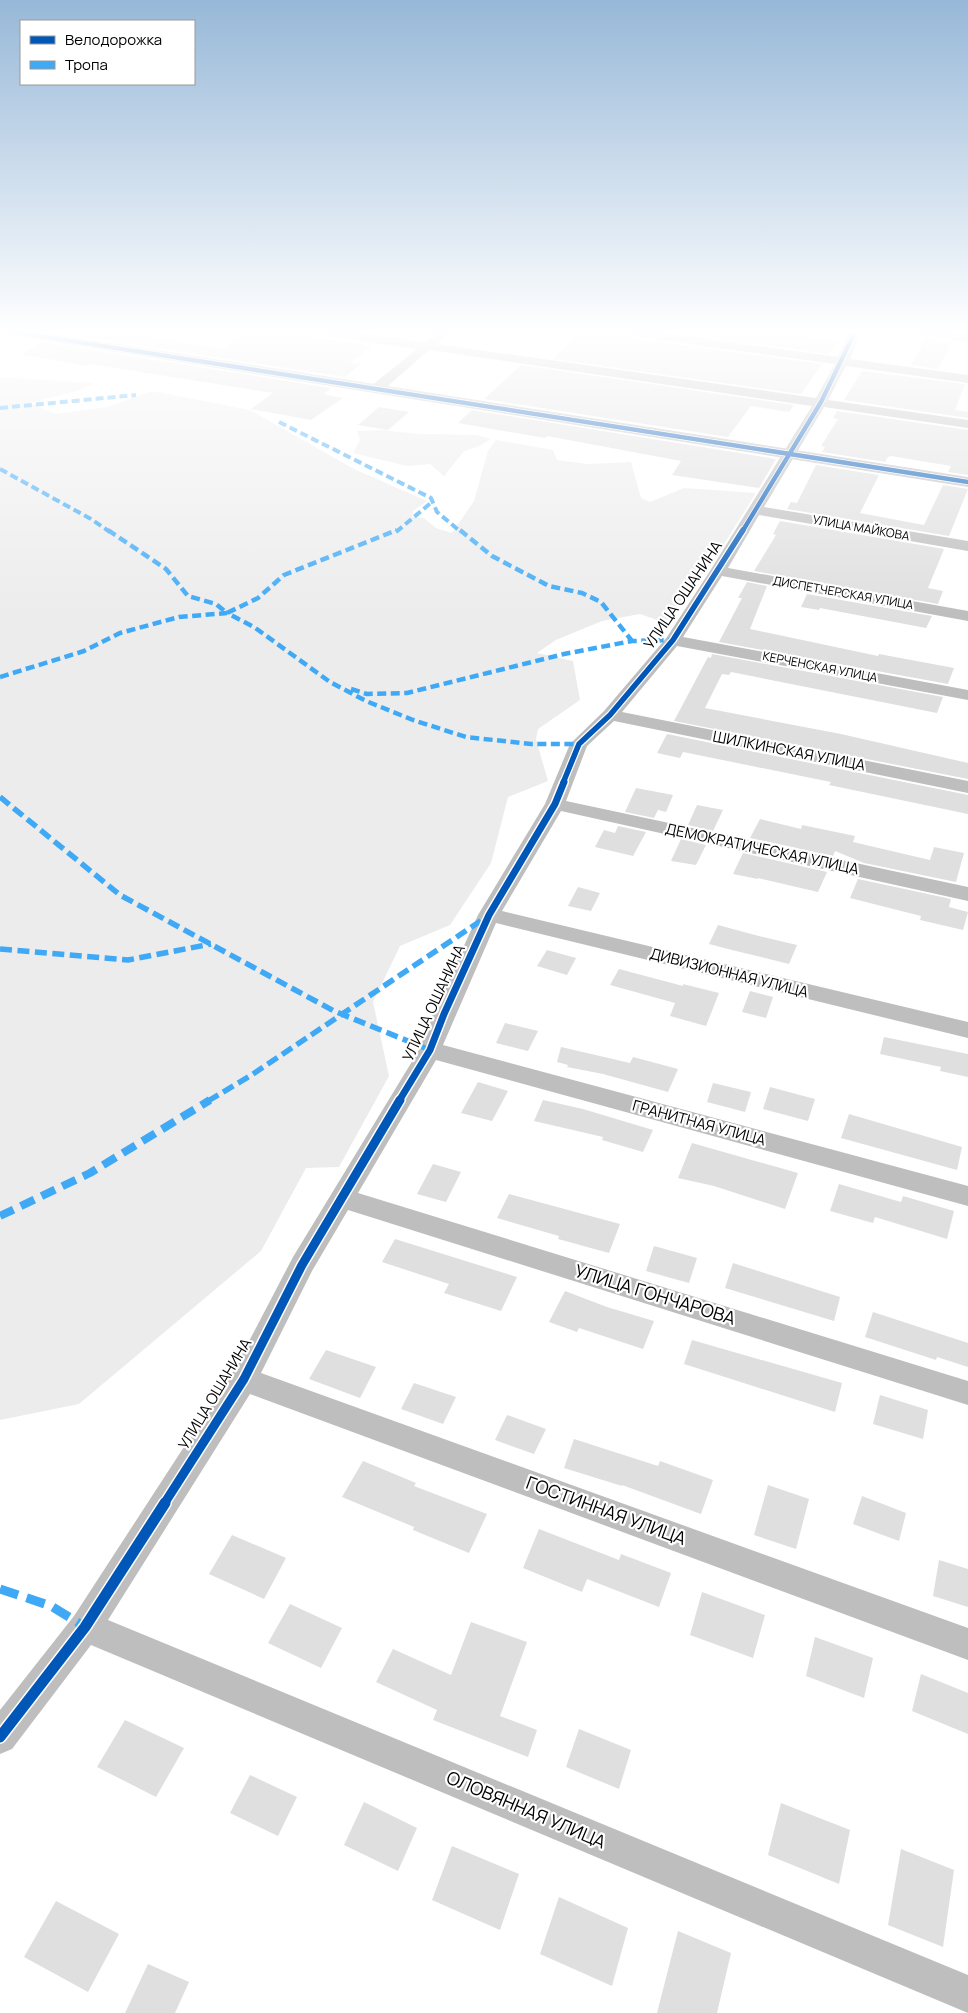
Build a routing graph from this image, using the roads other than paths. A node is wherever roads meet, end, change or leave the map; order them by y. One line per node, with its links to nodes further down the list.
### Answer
1 (611, 426): 3 (street)
2 (807, 426): 3 (street, УЛИЦА ОШАНИНА)
3 (790, 454): 4 (street); 5 (street, УЛИЦА ОШАНИНА)
4 (968, 482)
5 (755, 510): 6 (street, УЛИЦА МАЙКОВА); 7 (street, УЛИЦА ОШАНИНА)
6 (968, 546)
7 (718, 571): 8 (street, ДИСПЕТЧЕРСКАЯ УЛИЦА); 9 (street, УЛИЦА ОШАНИНА)
8 (968, 616)
9 (673, 640): 10 (street, КЕРЧЕНСКАЯ УЛИЦА); 11 (street, УЛИЦА ОШАНИНА)
10 (968, 695)
11 (610, 715): 12 (street, ШИЛКИНСКАЯ УЛИЦА); 13 (street, УЛИЦА ОШАНИНА)
12 (968, 787)
13 (555, 804): 14 (street, ДЕМОКРАТИЧЕСКАЯ УЛИЦА); 15 (street, УЛИЦА ОШАНИНА)
14 (968, 894)
15 (490, 915): 16 (street, ДИВИЗИОННАЯ УЛИЦА); 17 (street, УЛИЦА ОШАНИНА)
16 (968, 1030)
17 (430, 1050): 18 (street, ГРАНИТНАЯ УЛИЦА); 19 (street, УЛИЦА ОШАНИНА)
18 (968, 1196)
19 (342, 1198): 20 (street, УЛИЦА ОШАНИНА); 21 (street, УЛИЦА ГОНЧАРОВА)
20 (244, 1379): 22 (street, УЛИЦА ОШАНИНА); 23 (street, ГОСТИННАЯ УЛИЦА)
21 (968, 1393)
22 (85, 1626): 24 (street, УЛИЦА ОШАНИНА); 25 (street, ОЛОВЯННАЯ УЛИЦА)
23 (968, 1644)
24 (0, 1737)
25 (968, 1994)

